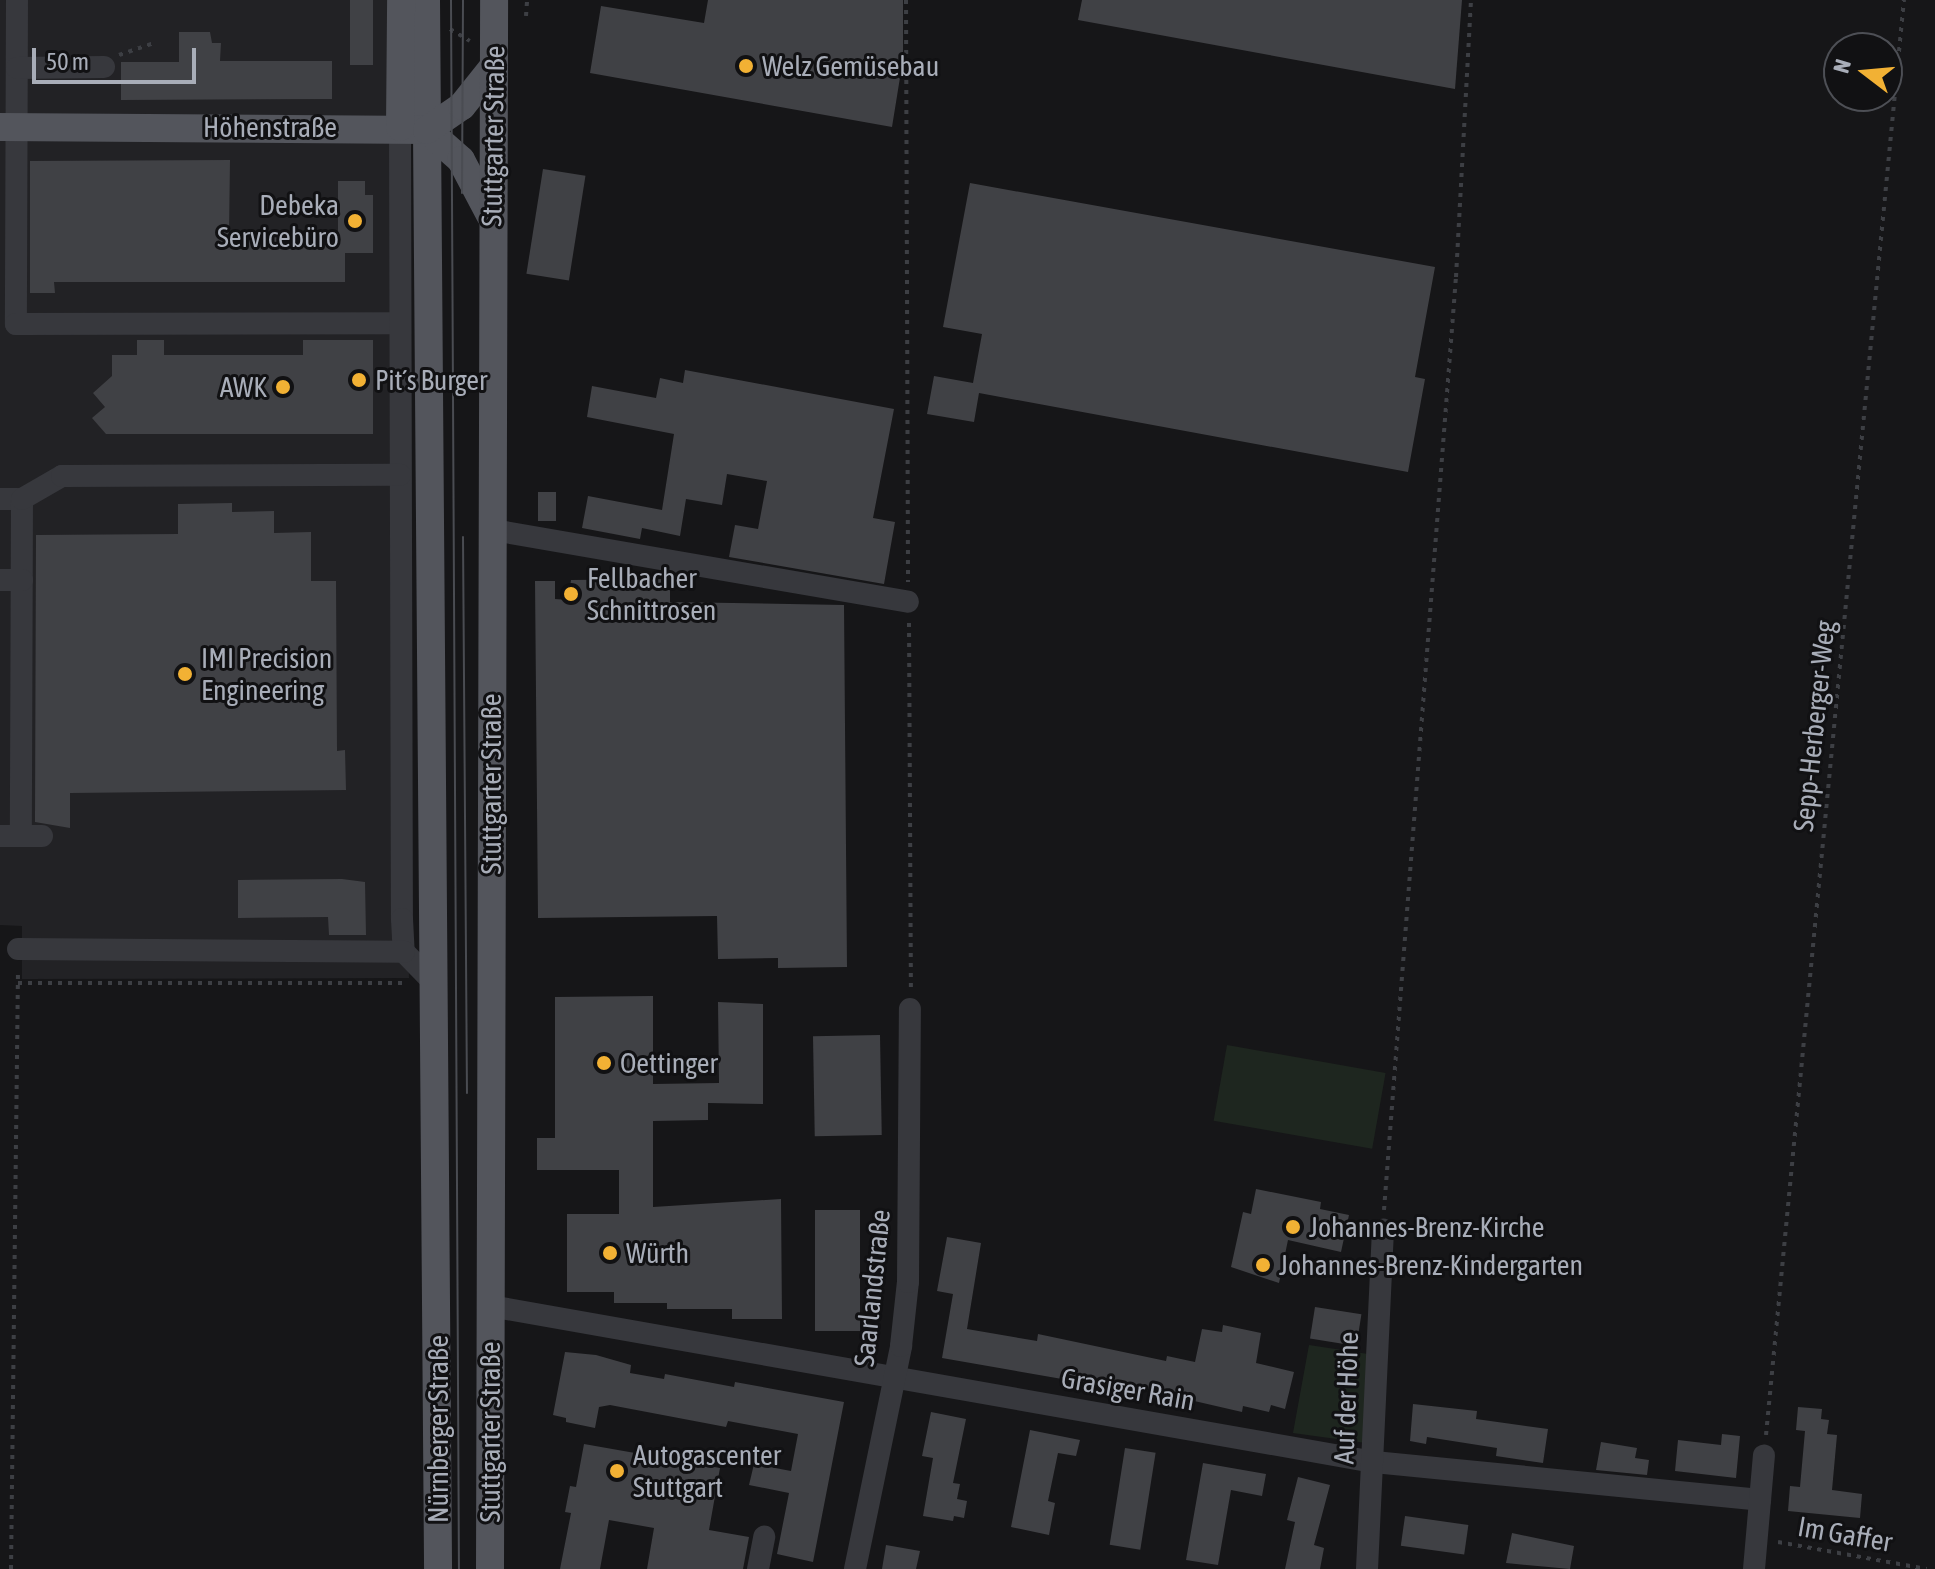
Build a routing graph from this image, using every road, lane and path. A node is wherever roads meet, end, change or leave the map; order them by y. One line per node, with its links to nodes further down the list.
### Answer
1 (17, 0): 15 (street)
2 (401, 0): 17 (main road)
3 (426, 0): 17 (main road, Stuttgarter Straße)
4 (494, 0): 14 (main road, Stuttgarter Straße)
5 (527, 0): 9 (path)
6 (906, 0): 24 (path)
7 (1471, 0): 31 (path)
8 (1904, 0): 35 (path, Sepp-Herberger-Weg)
9 (526, 16)
10 (441, 25): 11 (path)
11 (479, 41)
12 (156, 42): 13 (path)
13 (104, 67): 15 (street)
14 (493, 67): 17 (main road); 18 (main road, Stuttgarter Straße)
15 (17, 68): 16 (street)
16 (8, 127): 17 (main road, Höhenstraße); 19 (street)
17 (414, 128): 18 (main road); 19 (street, Stuttgarter Straße); 29 (main road, Stuttgarter Straße)
18 (492, 218): 22 (main road, Stuttgarter Straße)
19 (399, 323): 20 (street, Stuttgarter Straße)
20 (400, 475): 21 (street); 27 (street, Stuttgarter Straße)
21 (11, 499): 23 (street)
22 (493, 530): 24 (street); 33 (main road, Stuttgarter Straße)
23 (11, 580): 25 (street)
24 (908, 602): 30 (path)
25 (21, 836)
26 (18, 949): 27 (street); 28 (path)
27 (404, 952): 29 (street)
28 (18, 983): 29 (path); 40 (path)
29 (434, 983): 32 (main road, Stuttgarter Straße)
30 (910, 1009): 34 (street, Saarlandstraße)
31 (1383, 1229): 36 (street, Auf der Höhe)
32 (437, 1289): 41 (main road, Nürnberger Straße)
33 (490, 1306): 34 (street, Grasiger Rain); 42 (main road, Stuttgarter Straße)
34 (894, 1377): 36 (street, Grasiger Rain); 44 (street, Saarlandstraße)
35 (1764, 1455): 37 (street)
36 (1374, 1462): 37 (street, Grasiger Rain); 45 (street, Auf der Höhe)
37 (1760, 1500): 39 (street)
38 (764, 1537): 43 (street)
39 (1756, 1538): 46 (street); 47 (path, Im Gaffer)
40 (11, 1569)
41 (438, 1569)
42 (490, 1569)
43 (758, 1569)
44 (855, 1569)
45 (1367, 1569)
46 (1754, 1569)
47 (1927, 1569)

